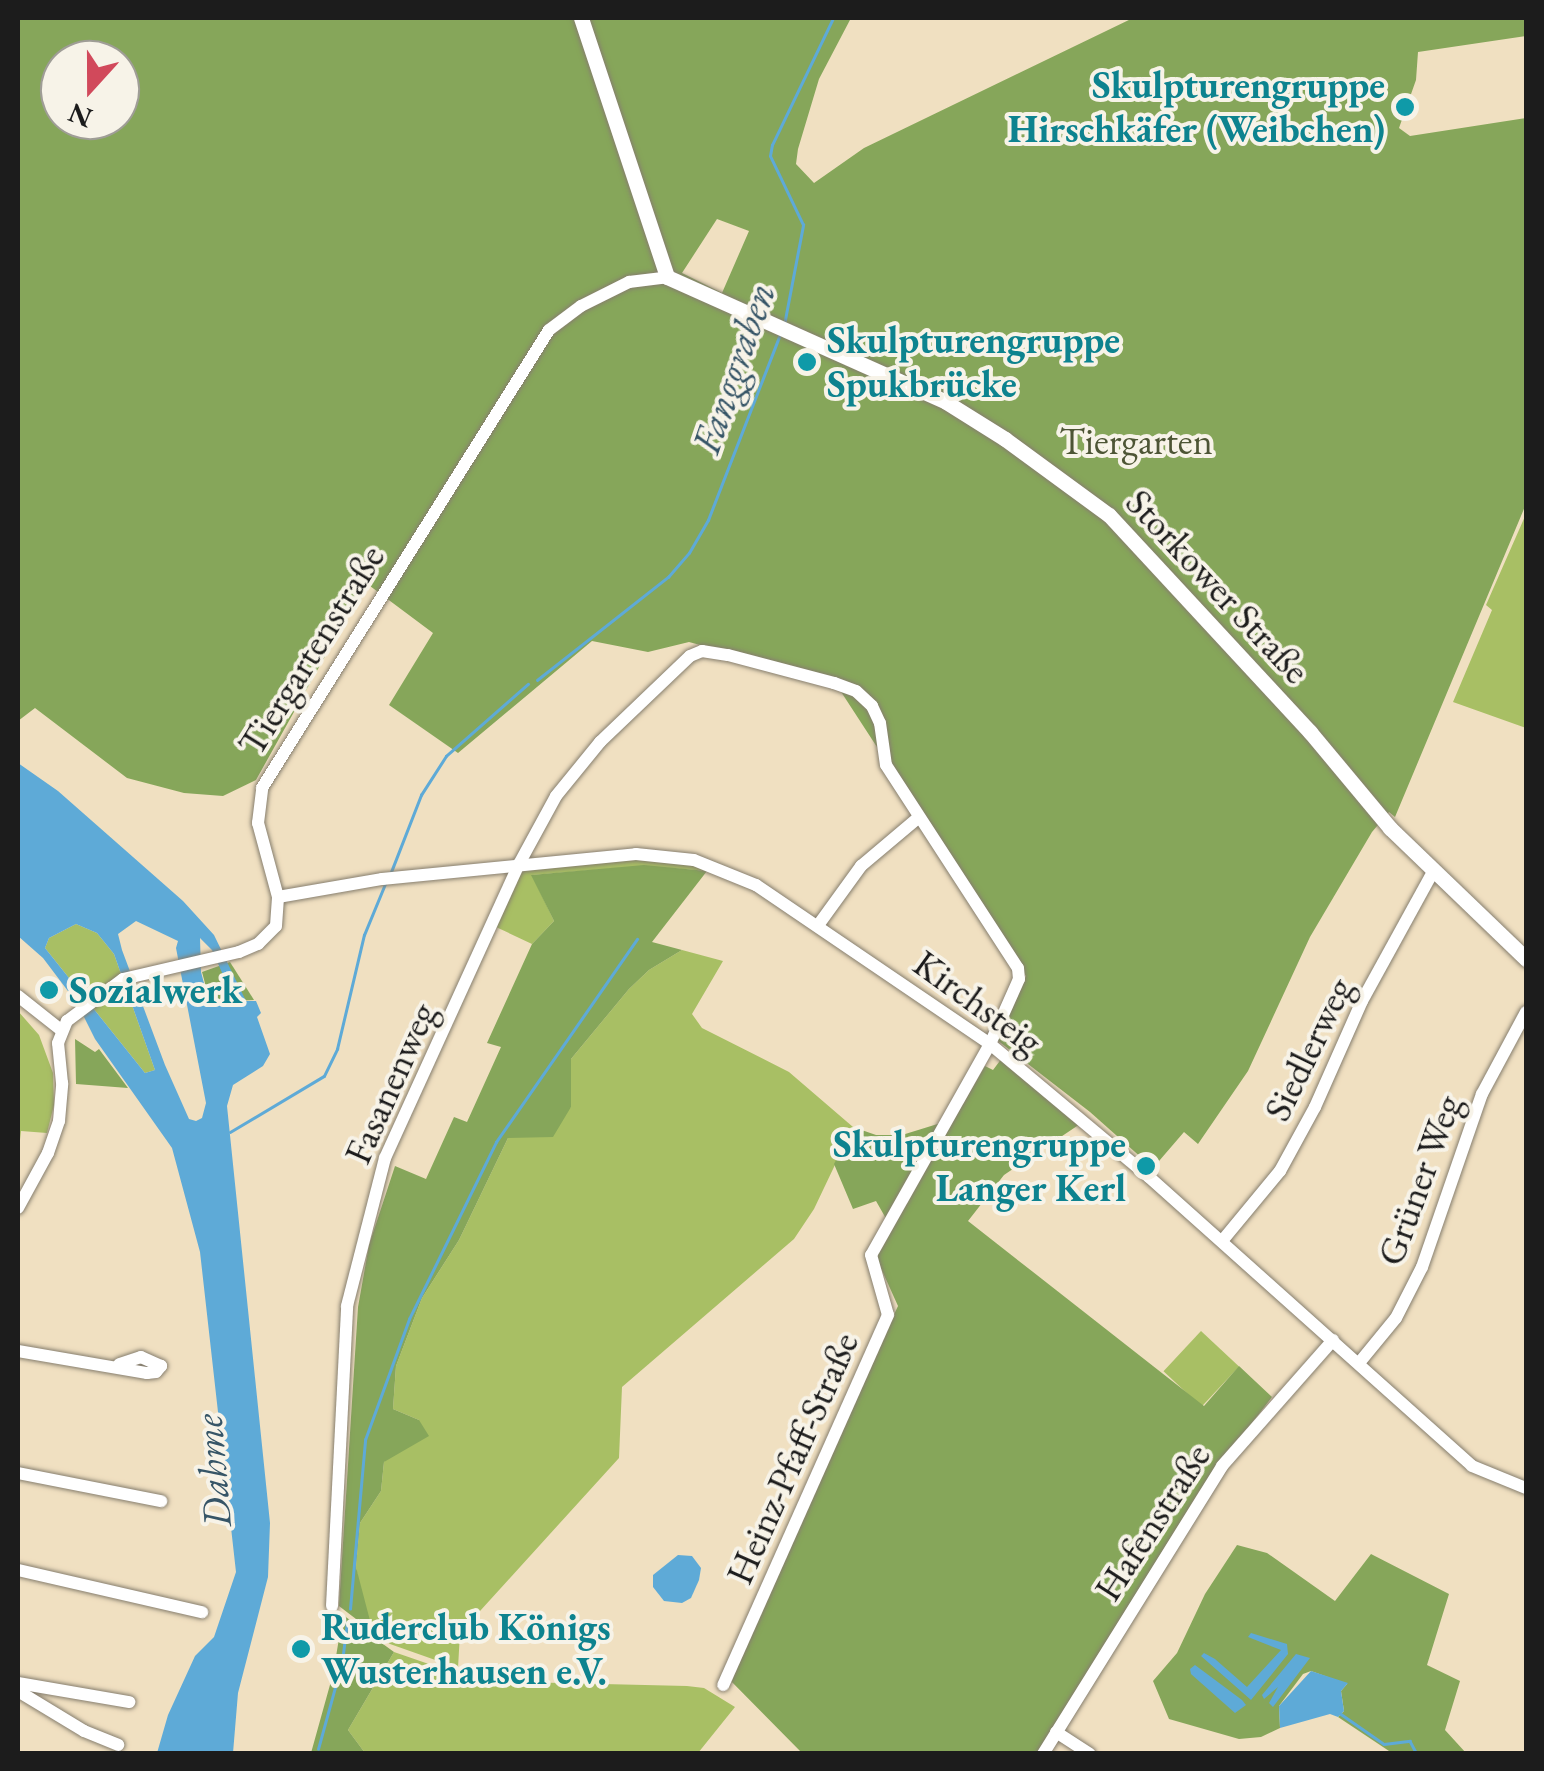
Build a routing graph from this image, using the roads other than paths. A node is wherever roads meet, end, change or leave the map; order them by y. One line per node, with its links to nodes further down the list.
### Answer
1 (580, 18): 2 (main road)
2 (668, 277): 5 (main road, Storkower Straße); 6 (street, Tiergartenstraße)
3 (918, 818): 4 (street, Fasanenweg); 7 (street); 12 (street, Heinz-Pfaff-Straße)
4 (519, 864): 6 (street, Kirchsteig); 7 (street, Kirchsteig); 23 (street, Fasanenweg)
5 (1434, 872): 8 (main road, Storkower Straße); 14 (street, Siedlerweg)
6 (278, 898): 11 (street)
7 (819, 924): 12 (street, Kirchsteig)
8 (1526, 959)
9 (18, 996): 11 (street)
10 (1526, 1012): 17 (street, Grüner Weg)
11 (61, 1030): 13 (street)
12 (990, 1044): 14 (street, Kirchsteig); 26 (street, Heinz-Pfaff-Straße)
13 (18, 1208)
14 (1222, 1241): 15 (street, Kirchsteig)
15 (1333, 1340): 17 (street, Kirchsteig); 29 (street, Hafenstraße)
16 (18, 1351): 18 (street)
17 (1359, 1363): 20 (street, Kirchsteig)
18 (119, 1364)
19 (18, 1473): 21 (street)
20 (1526, 1488)
21 (162, 1501)
22 (18, 1570): 24 (street)
23 (332, 1606)
24 (202, 1612)
25 (18, 1683): 28 (street)
26 (722, 1685)
27 (18, 1691): 30 (street)
28 (129, 1702)
29 (1056, 1732): 31 (street, Hafenstraße); 32 (street)
30 (118, 1745)
31 (1043, 1754)
32 (1090, 1754)

